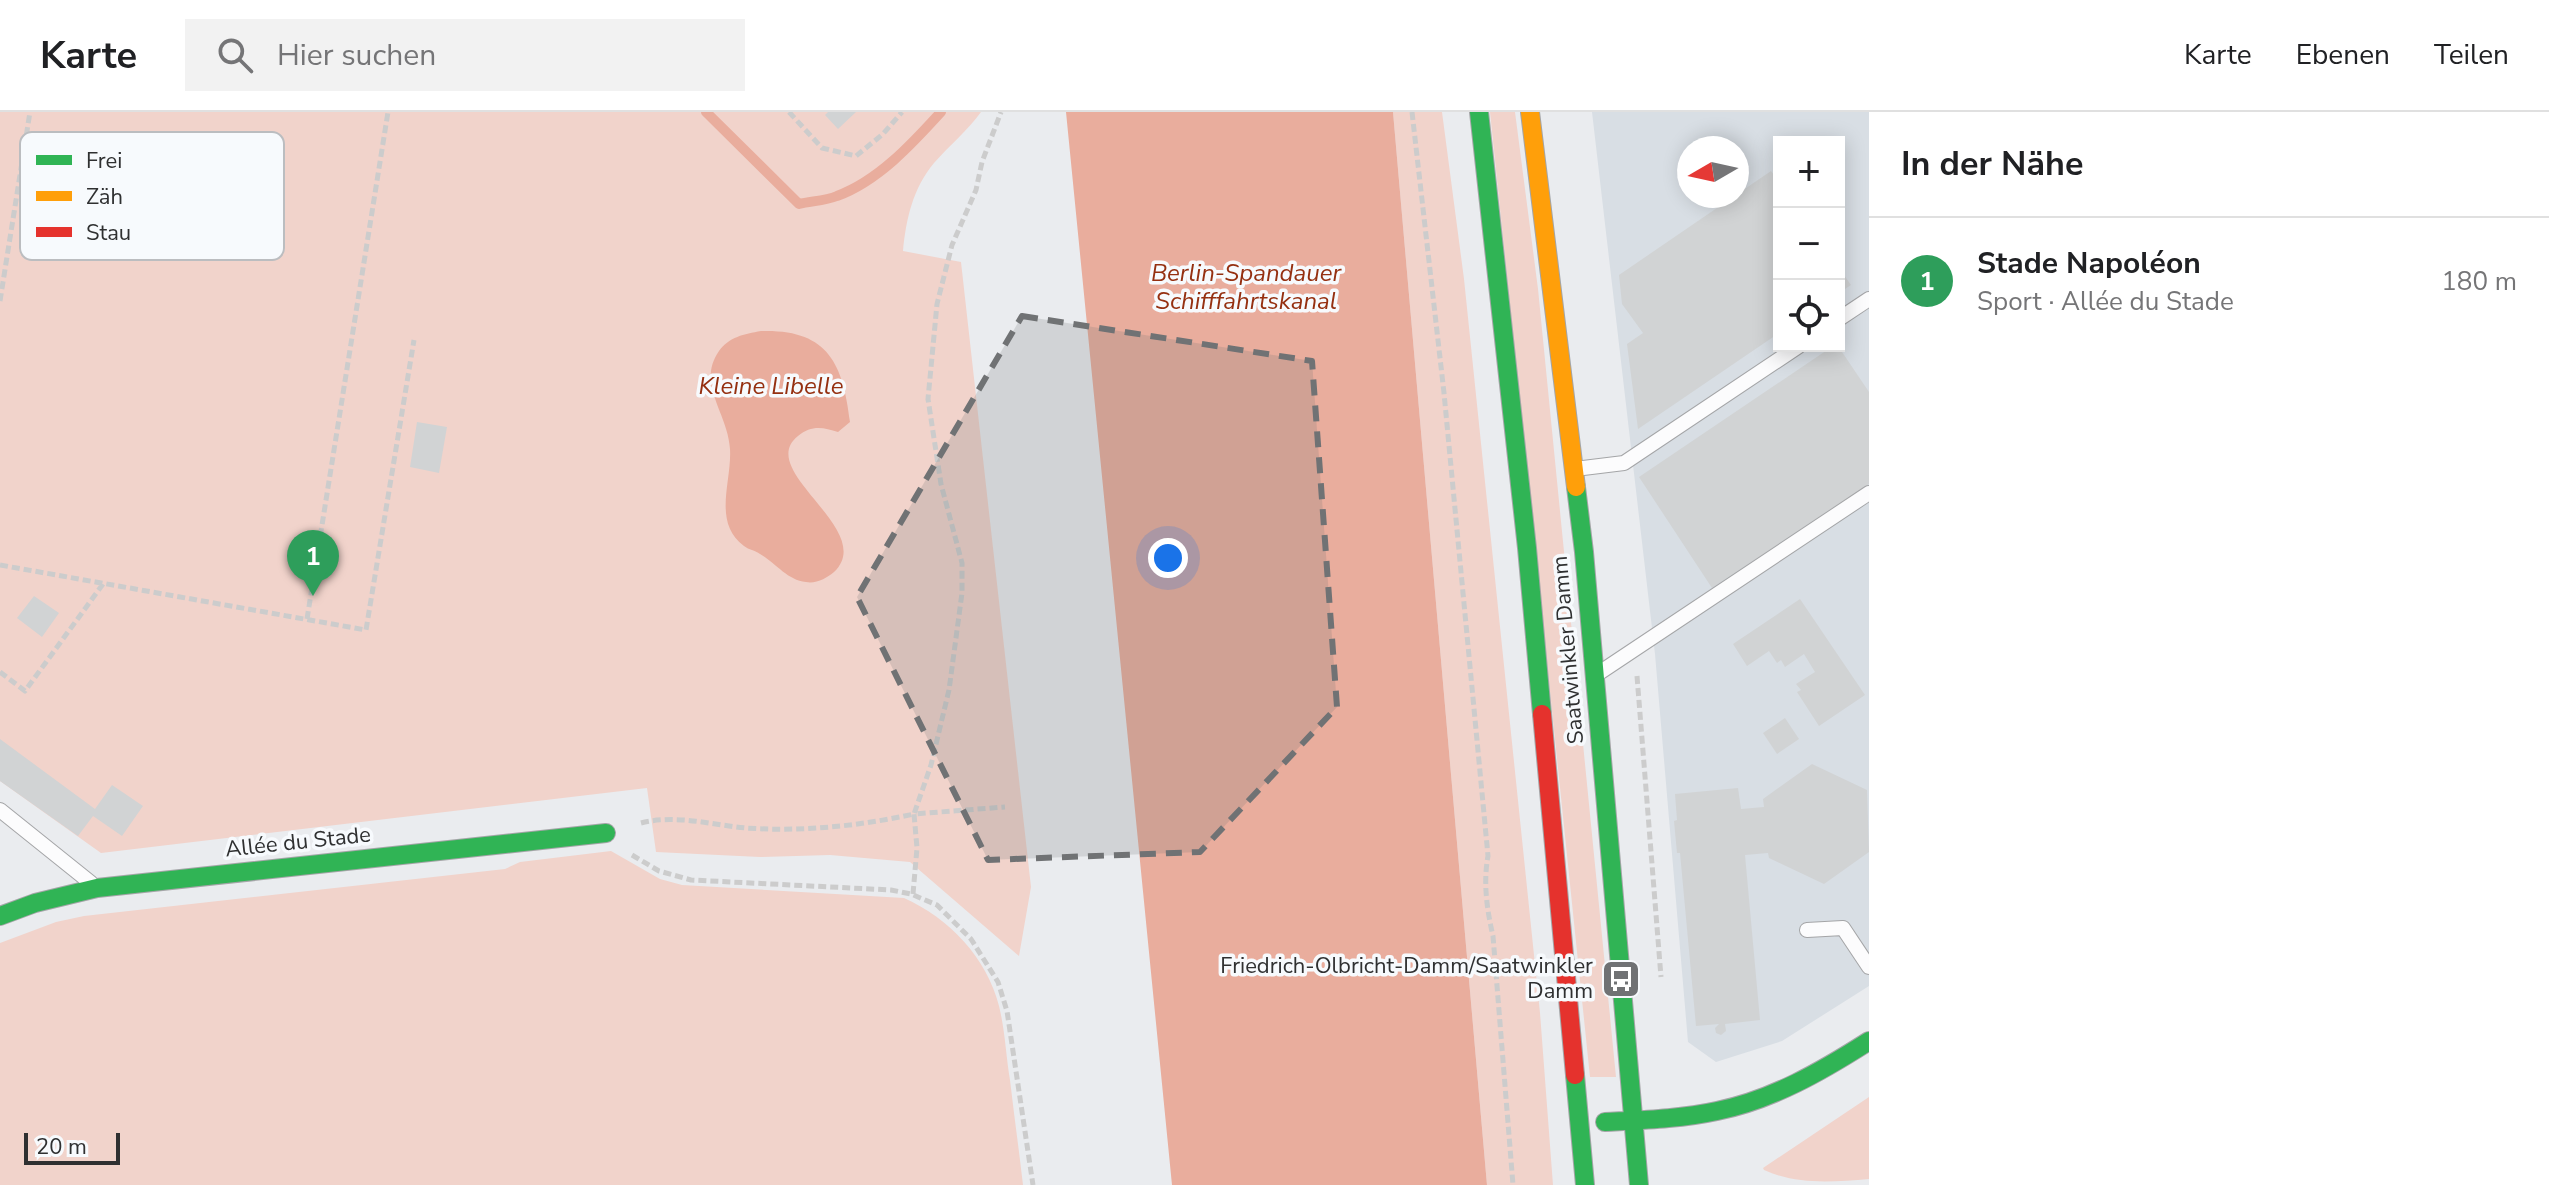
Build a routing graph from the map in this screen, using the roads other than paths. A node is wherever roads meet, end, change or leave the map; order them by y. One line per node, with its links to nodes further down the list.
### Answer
1 (1479, 112): 17 (main road, Saatwinkler Damm)
2 (1530, 112): 6 (main road, Saatwinkler Damm)
3 (1869, 299): 4 (lane)
4 (1845, 315)
5 (1790, 352): 6 (lane)
6 (1574, 470): 8 (main road, Saatwinkler Damm)
7 (1869, 493): 8 (lane)
8 (1596, 676): 16 (main road, Saatwinkler Damm)
9 (0, 810): 11 (lane)
10 (606, 833): 11 (main road, Allée du Stade)
11 (97, 888): 12 (main road, Allée du Stade)
12 (0, 916)
13 (1807, 930): 14 (lane)
14 (1869, 967)
15 (1869, 1041): 16 (main road)
16 (1633, 1120): 17 (main road); 19 (main road, Saatwinkler Damm)
17 (1580, 1124): 18 (main road, Saatwinkler Damm)
18 (1585, 1185)
19 (1639, 1185)

